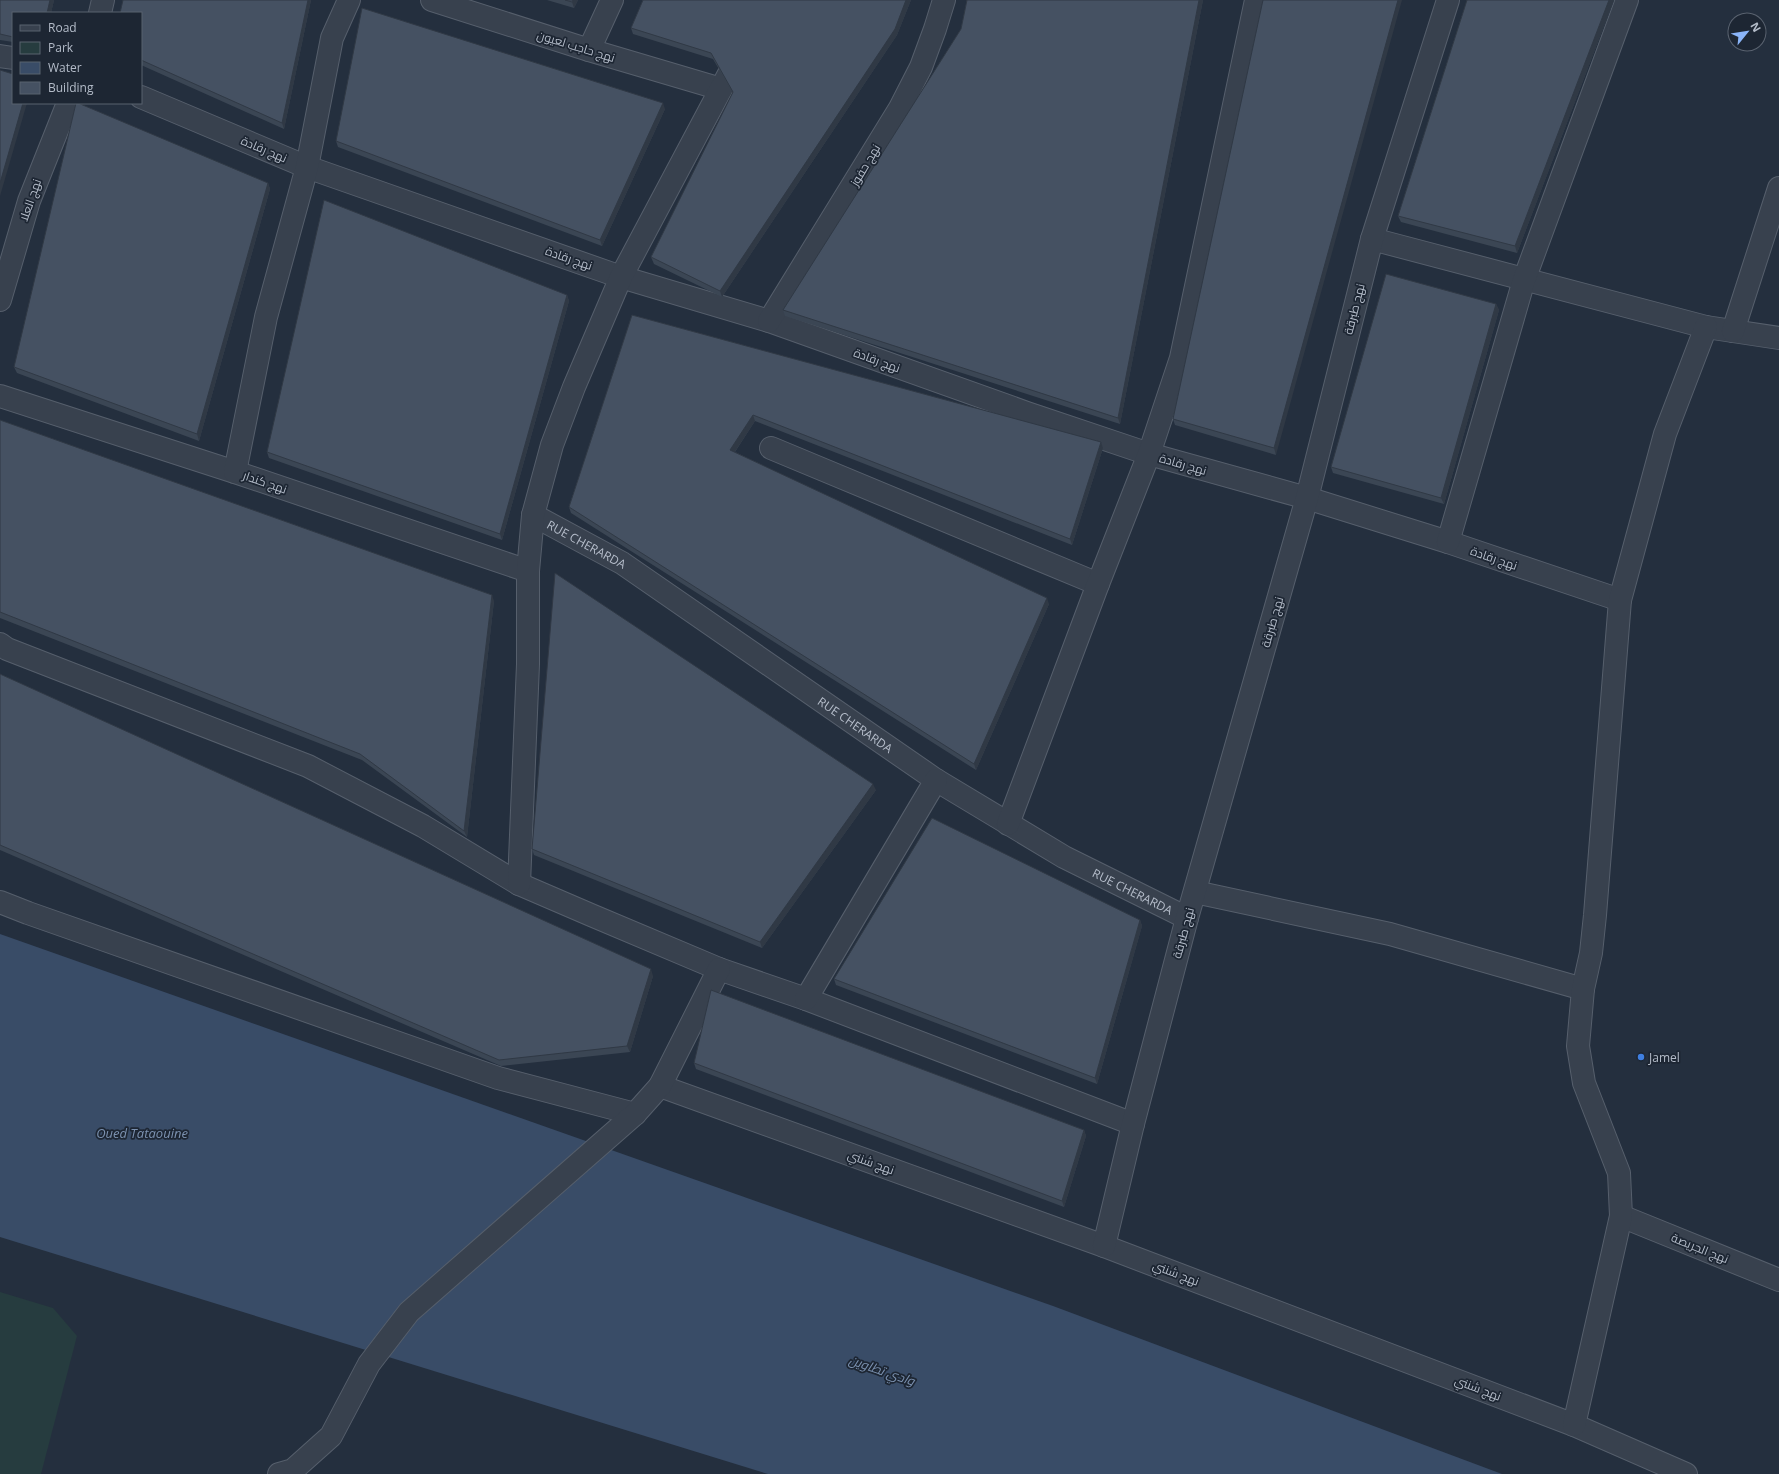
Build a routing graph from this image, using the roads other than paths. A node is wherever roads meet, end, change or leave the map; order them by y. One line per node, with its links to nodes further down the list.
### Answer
1 (103, 0): 9 (street)
2 (350, 0): 17 (street)
3 (432, 0): 11 (street, نهج حاجب لعيون)
4 (612, 0): 11 (street)
5 (944, 0): 23 (street, نهج حفوز)
6 (1256, 0): 29 (street)
7 (1448, 0): 19 (street, نهج طبرقة)
8 (1627, 0): 21 (street)
9 (100, 12)
10 (750, 34): 14 (street)
11 (589, 50): 14 (street, نهج حاجب لعيون)
12 (0, 56): 13 (street)
13 (12, 58)
14 (721, 89): 20 (street)
15 (142, 97): 17 (street, نهج رقادة)
16 (68, 104): 22 (street, نهج العلا)
17 (307, 167): 20 (street, نهج رقادة); 30 (street)
18 (1779, 188): 25 (street)
19 (1372, 239): 21 (street); 31 (street, نهج طبرقة)
20 (621, 277): 23 (street, نهج رقادة); 32 (street)
21 (1524, 280): 24 (street); 33 (street)
22 (0, 300)
23 (769, 321): 29 (street, نهج رقادة)
24 (1706, 327): 25 (street); 36 (street)
25 (1733, 331): 26 (street)
26 (1779, 338)
27 (0, 396): 30 (street, نهج كندار)
28 (771, 448): 35 (street)
29 (1149, 454): 31 (street, نهج رقادة); 35 (street)
30 (235, 472): 34 (street, نهج كندار)
31 (1307, 498): 33 (street, نهج رقادة); 41 (street, نهج طبرقة)
32 (533, 515): 34 (street); 38 (street, RUE CHERARDA)
33 (1448, 542): 36 (street, نهج رقادة)
34 (528, 571): 40 (street)
35 (1098, 584): 39 (street)
36 (1620, 600): 45 (street)
37 (0, 644): 40 (street)
38 (936, 780): 39 (street, RUE CHERARDA); 46 (street)
39 (1008, 824): 43 (street, RUE CHERARDA)
40 (519, 884): 44 (street)
41 (1195, 892): 43 (street, نهج طبرقة); 45 (street)
42 (0, 902): 48 (street)
43 (1187, 918): 49 (street, نهج طبرقة)
44 (719, 969): 46 (street); 47 (street)
45 (1583, 989): 50 (street)
46 (806, 999): 49 (street)
47 (660, 1086): 48 (street); 51 (street, نهج شنني)
48 (635, 1114): 54 (street)
49 (1133, 1124): 51 (street, نهج طبرقة)
50 (1621, 1216): 52 (street, نهج الجريصة); 53 (street)
51 (1104, 1246): 53 (street, نهج شنني)
52 (1779, 1280)
53 (1574, 1425): 55 (street, نهج شنني)
54 (278, 1474)
55 (1686, 1474)

